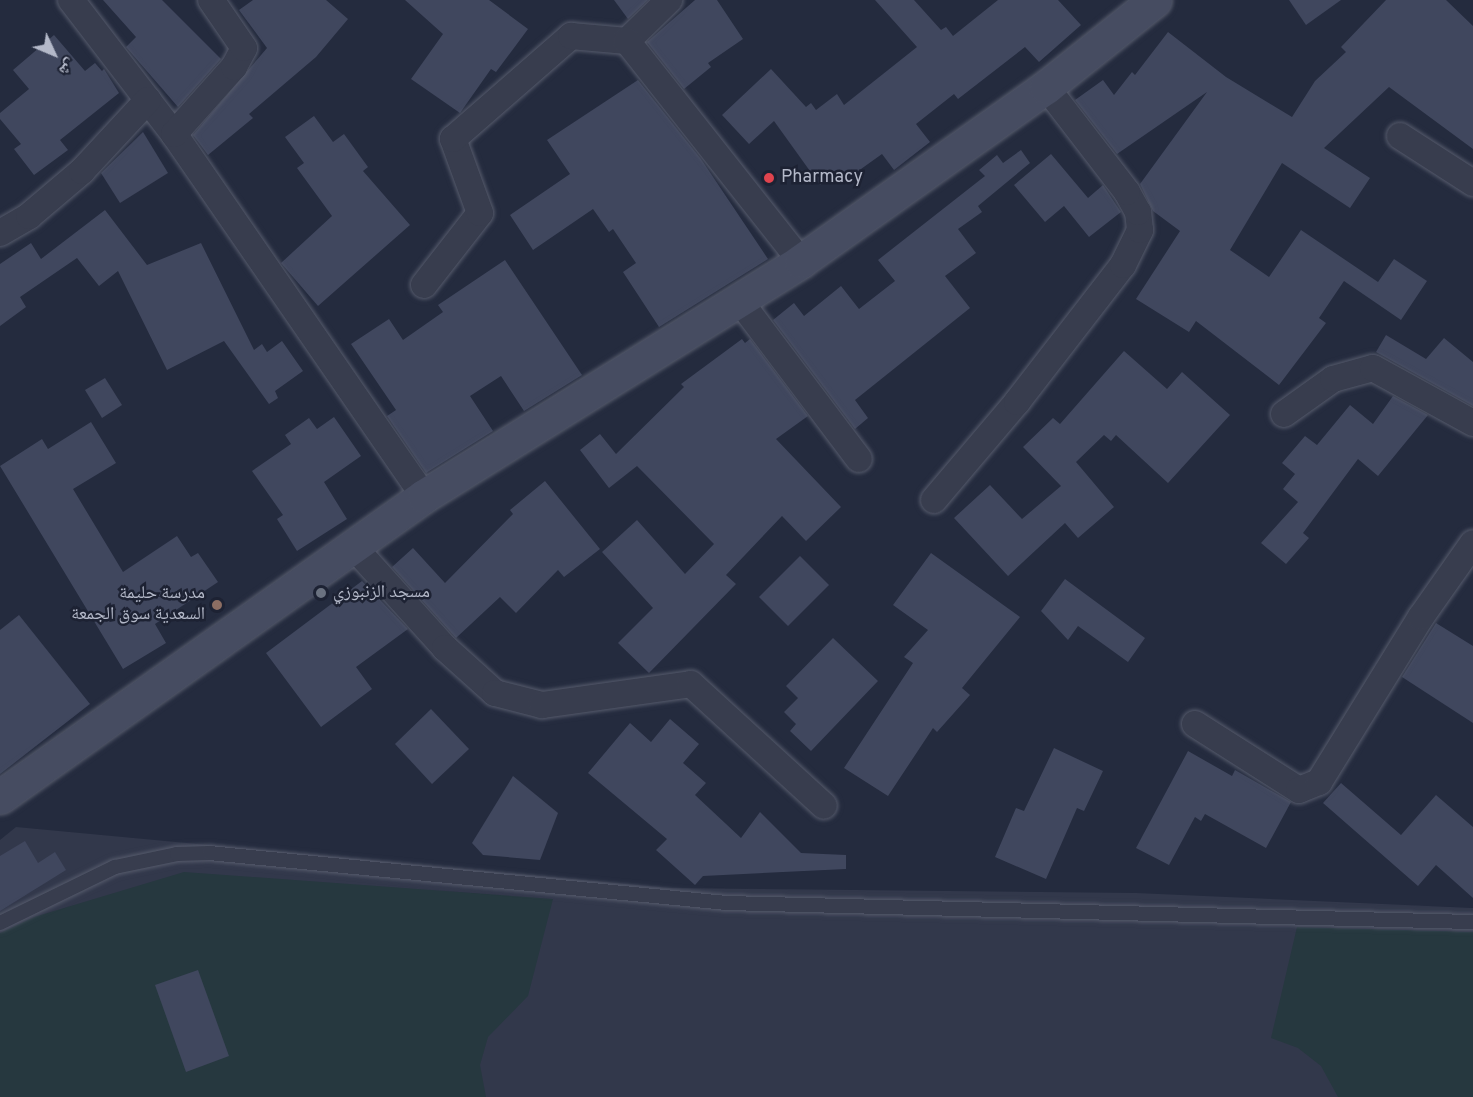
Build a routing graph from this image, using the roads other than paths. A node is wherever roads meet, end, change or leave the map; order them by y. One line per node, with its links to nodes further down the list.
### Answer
1 (71, 0): 7 (street)
2 (211, 0): 8 (street)
3 (669, 0): 5 (street)
4 (1155, 0): 6 (main road)
5 (627, 41): 12 (street); 13 (street)
6 (1046, 87): 12 (main road); 19 (street)
7 (148, 100): 8 (street); 11 (street)
8 (174, 134): 18 (street)
9 (1400, 136): 10 (street)
10 (1473, 183)
11 (0, 233)
12 (801, 261): 14 (main road)
13 (424, 285)
14 (739, 300): 17 (street); 18 (main road)
15 (1284, 414): 16 (street)
16 (1473, 423)
17 (859, 459)
18 (424, 496): 21 (main road)
19 (934, 500)
20 (1473, 543): 22 (street)
21 (352, 545): 23 (main road); 24 (street)
22 (1195, 724)
23 (0, 797)
24 (824, 806)
25 (1473, 922): 26 (lane)
26 (0, 923)

